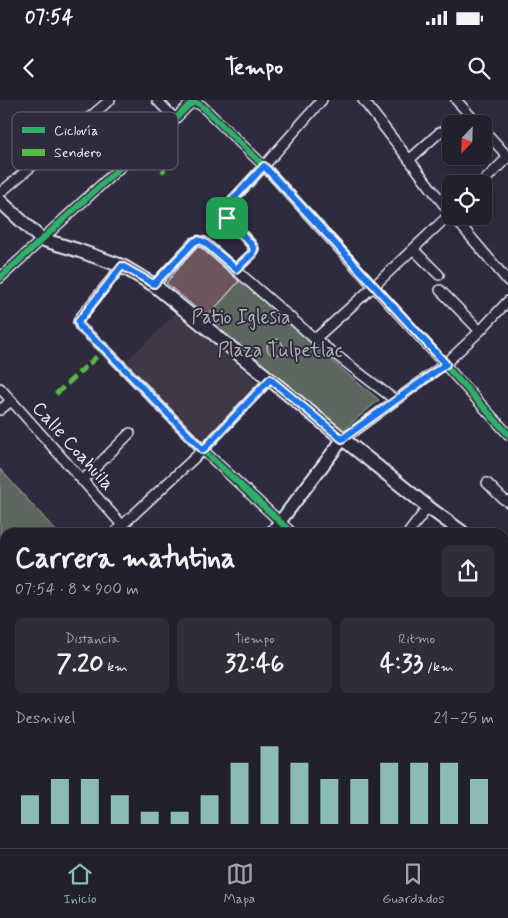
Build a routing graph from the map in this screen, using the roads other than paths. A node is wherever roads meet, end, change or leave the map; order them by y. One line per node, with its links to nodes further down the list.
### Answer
1 (110, 100): 6 (street)
2 (157, 100): 7 (street)
3 (322, 100): 14 (street)
4 (363, 100): 13 (street)
5 (456, 100): 8 (street)
6 (96, 112)
7 (168, 112)
8 (470, 115)
9 (178, 116): 14 (street)
10 (440, 132): 13 (street)
11 (492, 139): 12 (street)
12 (508, 157): 17 (street)
13 (409, 160): 20 (street)
14 (264, 166): 26 (street); 31 (street)
15 (27, 170): 18 (street)
16 (117, 170): 23 (street)
17 (490, 175)
18 (0, 193)
19 (0, 201): 23 (main road)
20 (442, 201)
21 (442, 223): 24 (street)
22 (461, 225): 29 (street)
23 (41, 239): 25 (main road); 28 (street)
24 (413, 249): 27 (street); 31 (street)
25 (122, 266): 30 (main road); 47 (street)
26 (236, 269): 30 (street); 37 (street)
27 (439, 275)
28 (0, 278)
29 (508, 281)
30 (154, 284): 39 (main road)
31 (374, 286): 37 (street); 38 (street)
32 (440, 290): 36 (street)
33 (508, 302): 34 (street)
34 (500, 309): 35 (street); 36 (street)
35 (508, 317)
36 (480, 331): 38 (street)
37 (315, 339): 41 (street)
38 (446, 364): 41 (street); 45 (street)
39 (270, 379): 46 (main road); 47 (street)
40 (0, 388): 42 (street, Calle Coahuila)
41 (395, 400): 46 (street)
42 (11, 401): 43 (street); 48 (street, Calle Coahuila)
43 (0, 410)
44 (130, 433): 48 (street)
45 (508, 434)
46 (342, 439): 51 (main road); 52 (street)
47 (203, 450): 52 (street); 54 (street)
48 (82, 481): 53 (street, Calle Coahuila)
49 (488, 483): 50 (street)
50 (508, 502)
51 (428, 507): 57 (street); 58 (main road)
52 (280, 522): 55 (street); 56 (street)
53 (118, 528)
54 (120, 528)
55 (275, 528)
56 (286, 528)
57 (412, 528)
58 (457, 528)

